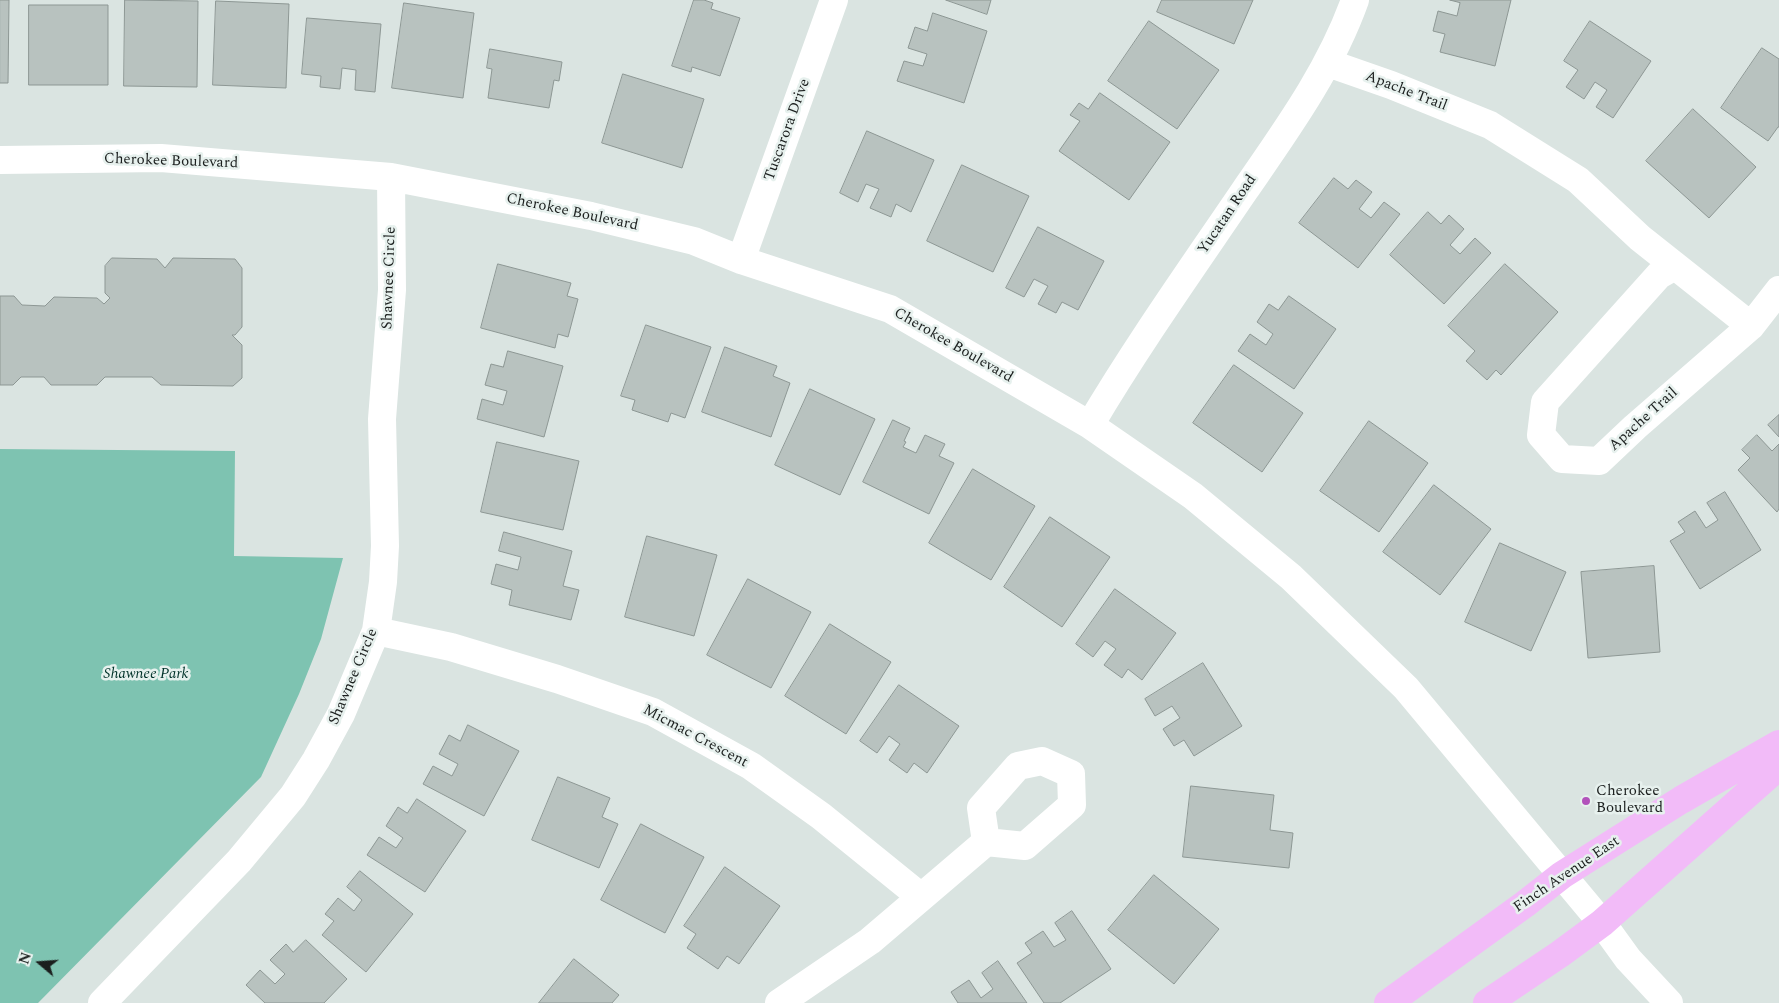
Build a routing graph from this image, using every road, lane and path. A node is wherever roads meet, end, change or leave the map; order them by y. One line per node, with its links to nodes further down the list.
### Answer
1 (834, 0): 6 (street, Tuscarora Drive)
2 (1354, 0): 3 (street, Yucatan Road)
3 (1328, 63): 7 (street, Apache Trail); 10 (street, Yucatan Road)
4 (0, 160): 5 (street, Cherokee Boulevard)
5 (391, 177): 6 (street, Cherokee Boulevard); 11 (street, Shawnee Circle)
6 (741, 260): 10 (street, Cherokee Boulevard)
7 (1675, 266): 9 (street, Apache Trail); 9 (street, Apache Trail)
8 (1779, 290): 9 (street, Apache Trail)
9 (1751, 326)
10 (1090, 425): 15 (street, Cherokee Boulevard)
11 (376, 631): 16 (street, Micmac Crescent); 18 (street, Shawnee Circle)
12 (1779, 744): 15 (main road, Finch Avenue East)
13 (1779, 766): 17 (main road)
14 (986, 842): 16 (street)
15 (1562, 875): 17 (street, Cherokee Boulevard); 20 (main road, Finch Avenue East)
16 (921, 897): 19 (street)
17 (1602, 923): 21 (main road); 22 (street, Cherokee Boulevard)
18 (102, 1003)
19 (779, 1003)
20 (1388, 1003)
21 (1487, 1003)
22 (1669, 1003)

